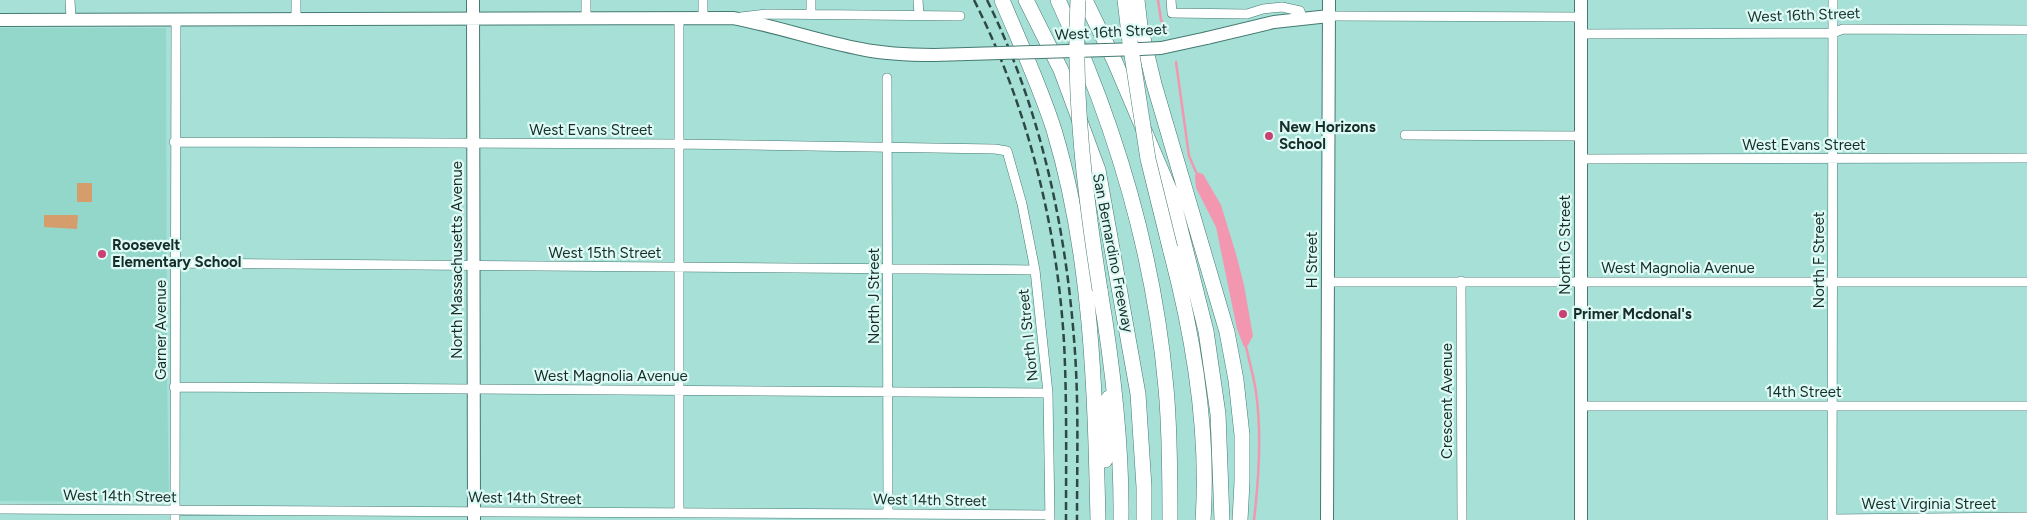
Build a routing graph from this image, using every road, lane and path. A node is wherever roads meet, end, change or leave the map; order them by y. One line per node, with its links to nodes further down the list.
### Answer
1 (70, 0): 27 (street)
2 (296, 0): 33 (street)
3 (473, 0): 24 (street, North Massachusetts Avenue)
4 (586, 0): 28 (street)
5 (703, 0): 30 (street)
6 (810, 0): 19 (street)
7 (918, 0): 20 (street)
8 (1002, 0): 78 (highway)
9 (1026, 0): 80 (highway, San Bernardino Freeway)
10 (1058, 0): 81 (highway, San Bernardino Freeway)
11 (1078, 0): 58 (highway, bridge)
12 (1085, 0): 83 (highway)
13 (1125, 0): 82 (highway, bridge)
14 (1137, 0): 84 (highway)
15 (1171, 0): 26 (street)
16 (1329, 0): 22 (street, H Street)
17 (1581, 0): 23 (street, North G Street)
18 (1833, 0): 35 (street, North F Street)
19 (811, 14): 20 (street, West 16th Street); 25 (street, West 16th Street)
20 (918, 15): 21 (street, West 16th Street)
21 (960, 16)
22 (1329, 16): 23 (street, West 16th Street); 26 (street, West 16th Street); 54 (street, H Street)
23 (1581, 17): 36 (street, North G Street)
24 (473, 18): 28 (street, West 16th Street); 33 (street, West 16th Street); 41 (street, North Massachusetts Avenue)
25 (733, 18): 26 (street, West 16th Street, bridge); 30 (street, West 16th Street)
26 (1302, 18)
27 (70, 19): 31 (street, West 16th Street); 32 (street, West 16th Street)
28 (586, 19): 29 (street, West 16th Street)
29 (679, 19): 30 (street, West 16th Street); 42 (street)
30 (703, 19)
31 (0, 20)
32 (176, 20): 33 (street, West 16th Street); 40 (street, Garner Avenue)
33 (296, 20)
34 (2027, 30): 35 (street, West 16th Street)
35 (1833, 33): 36 (street, West 16th Street); 45 (street, North F Street)
36 (1581, 34): 39 (street, North G Street)
37 (887, 78): 43 (street, North J Street)
38 (1405, 135): 39 (street)
39 (1581, 136): 47 (street, North G Street)
40 (174, 142): 41 (street, West Evans Street); 48 (street, Garner Avenue)
41 (473, 143): 42 (street, West Evans Street); 50 (street, North Massachusetts Avenue)
42 (678, 144): 43 (street, West Evans Street); 49 (street)
43 (887, 146): 44 (street, West Evans Street); 51 (street, North J Street)
44 (1007, 151): 52 (street, North I Street)
45 (1833, 158): 46 (street, West Evans Street); 47 (street, West Evans Street); 56 (street, North F Street)
46 (2027, 158)
47 (1581, 159): 53 (street, North G Street)
48 (174, 263): 50 (street, West 15th Street); 59 (street, Garner Avenue)
49 (678, 266): 50 (street, West 15th Street); 51 (street, West 15th Street); 61 (street)
50 (474, 267): 60 (street, North Massachusetts Avenue)
51 (888, 270): 52 (street, West 15th Street); 62 (street, North J Street)
52 (1035, 270): 63 (street, North I Street)
53 (1581, 281): 55 (street, West Magnolia Avenue); 56 (street, West Magnolia Avenue); 65 (street, North G Street)
54 (1328, 282): 55 (street, West Magnolia Avenue); 85 (street, H Street)
55 (1461, 282): 86 (street, Crescent Avenue)
56 (1832, 282): 57 (street, West Magnolia Avenue); 64 (street, North F Street)
57 (2027, 282)
58 (1112, 360): 78 (highway); 79 (highway)
59 (174, 387): 60 (street, West Magnolia Avenue); 70 (street, Garner Avenue)
60 (474, 390): 61 (street, West Magnolia Avenue); 72 (street, North Massachusetts Avenue)
61 (679, 390): 62 (street, West Magnolia Avenue); 68 (street)
62 (888, 392): 63 (street, West Magnolia Avenue); 69 (street, North J Street)
63 (1048, 393): 76 (street, North I Street)
64 (1832, 405): 65 (street, 14th Street); 66 (street, 14th Street); 77 (street, North F Street)
65 (1581, 406): 87 (street, North G Street)
66 (2027, 406)
67 (0, 509): 70 (street, West 14th Street)
68 (679, 512): 73 (street, West 14th Street); 74 (street, West 14th Street)
69 (888, 513): 74 (street, West 14th Street); 76 (street, West 14th Street)
70 (175, 515): 71 (street, West 14th Street)
71 (334, 516): 72 (street, West 14th Street)
72 (474, 516): 73 (street, West 14th Street)
73 (595, 516)
74 (709, 517)
75 (2027, 517): 77 (street, West Virginia Street)
76 (1050, 518)
77 (1832, 519)
78 (1099, 520)
79 (1121, 520)
80 (1144, 520)
81 (1170, 520)
82 (1204, 520)
83 (1222, 520)
84 (1240, 520)
85 (1327, 520)
86 (1462, 520)
87 (1580, 520)

